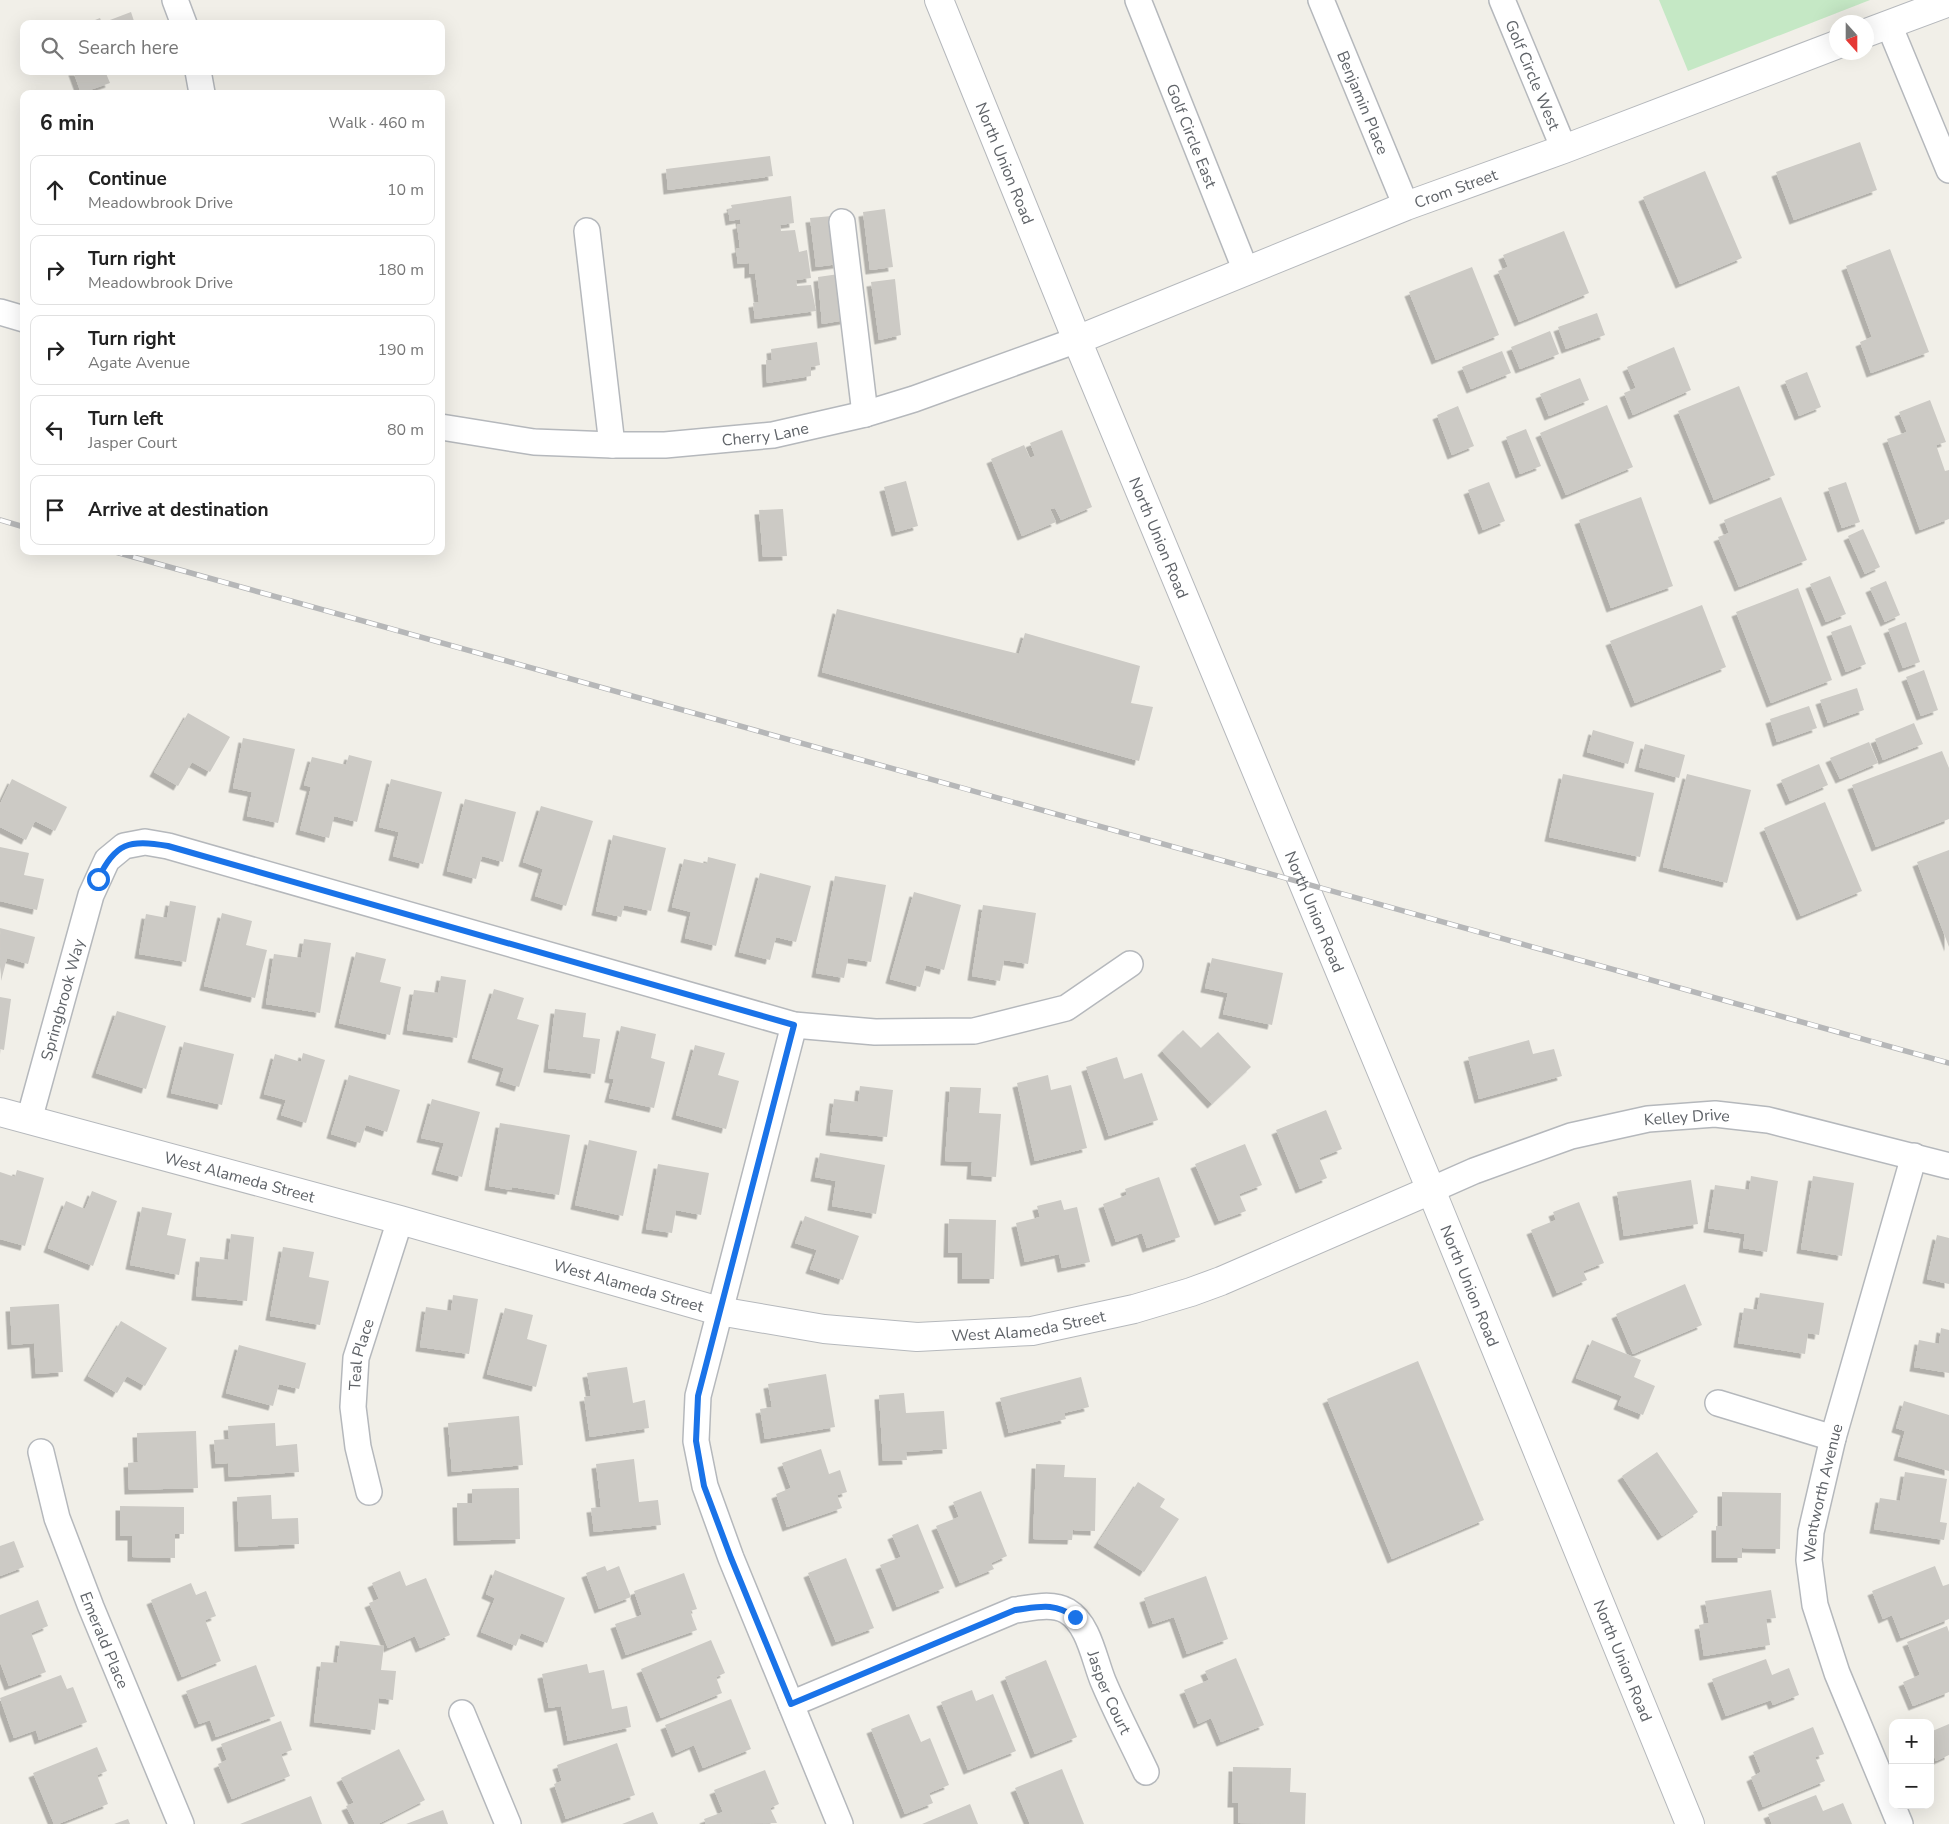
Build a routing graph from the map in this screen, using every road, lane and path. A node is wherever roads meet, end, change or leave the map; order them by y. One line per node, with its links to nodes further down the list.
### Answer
1 (175, 0): 7 (street)
2 (938, 0): 20 (street, North Union Road)
3 (1138, 0): 17 (street, Golf Circle East)
4 (1320, 0): 14 (street, Benjamin Place)
5 (1502, 0): 12 (street, Golf Circle West)
6 (1949, 2): 8 (street)
7 (182, 20)
8 (1878, 29): 13 (street)
9 (1829, 48): 12 (street, Crom Street)
10 (199, 75): 11 (street)
11 (201, 90)
12 (1564, 149): 14 (street, Crom Street)
13 (1949, 170)
14 (1406, 206): 17 (street, Crom Street)
15 (842, 222): 21 (street)
16 (587, 231): 23 (street)
17 (1246, 271): 20 (street, Crom Street)
18 (0, 312): 19 (street)
19 (20, 318)
20 (1077, 340): 21 (street, Cherry Lane); 30 (street, North Union Road)
21 (865, 414): 23 (street, Cherry Lane)
22 (445, 428): 23 (street, Cherry Lane)
23 (612, 445)
24 (1130, 964): 25 (street, Springbrook Way)
25 (794, 1025): 27 (street, Springbrook Way); 32 (street)
26 (0, 1112): 27 (street, West Alameda Street)
27 (29, 1120): 31 (street, West Alameda Street)
28 (1914, 1156): 29 (street, Kelley Drive); 30 (street, Kelley Drive); 34 (street, Wentworth Avenue)
29 (1949, 1166)
30 (1431, 1190): 32 (street, West Alameda Street); 43 (street, North Union Road)
31 (400, 1220): 32 (street, West Alameda Street); 36 (street, Teal Place)
32 (719, 1311): 37 (street)
33 (1718, 1403): 34 (street)
34 (1833, 1438): 44 (street, Wentworth Avenue)
35 (41, 1452): 40 (street, Emerald Place)
36 (369, 1492)
37 (791, 1704): 39 (street, Jasper Court); 42 (street)
38 (462, 1713): 41 (street)
39 (1146, 1772)
40 (181, 1824)
41 (508, 1824)
42 (840, 1824)
43 (1690, 1824)
44 (1900, 1824)

